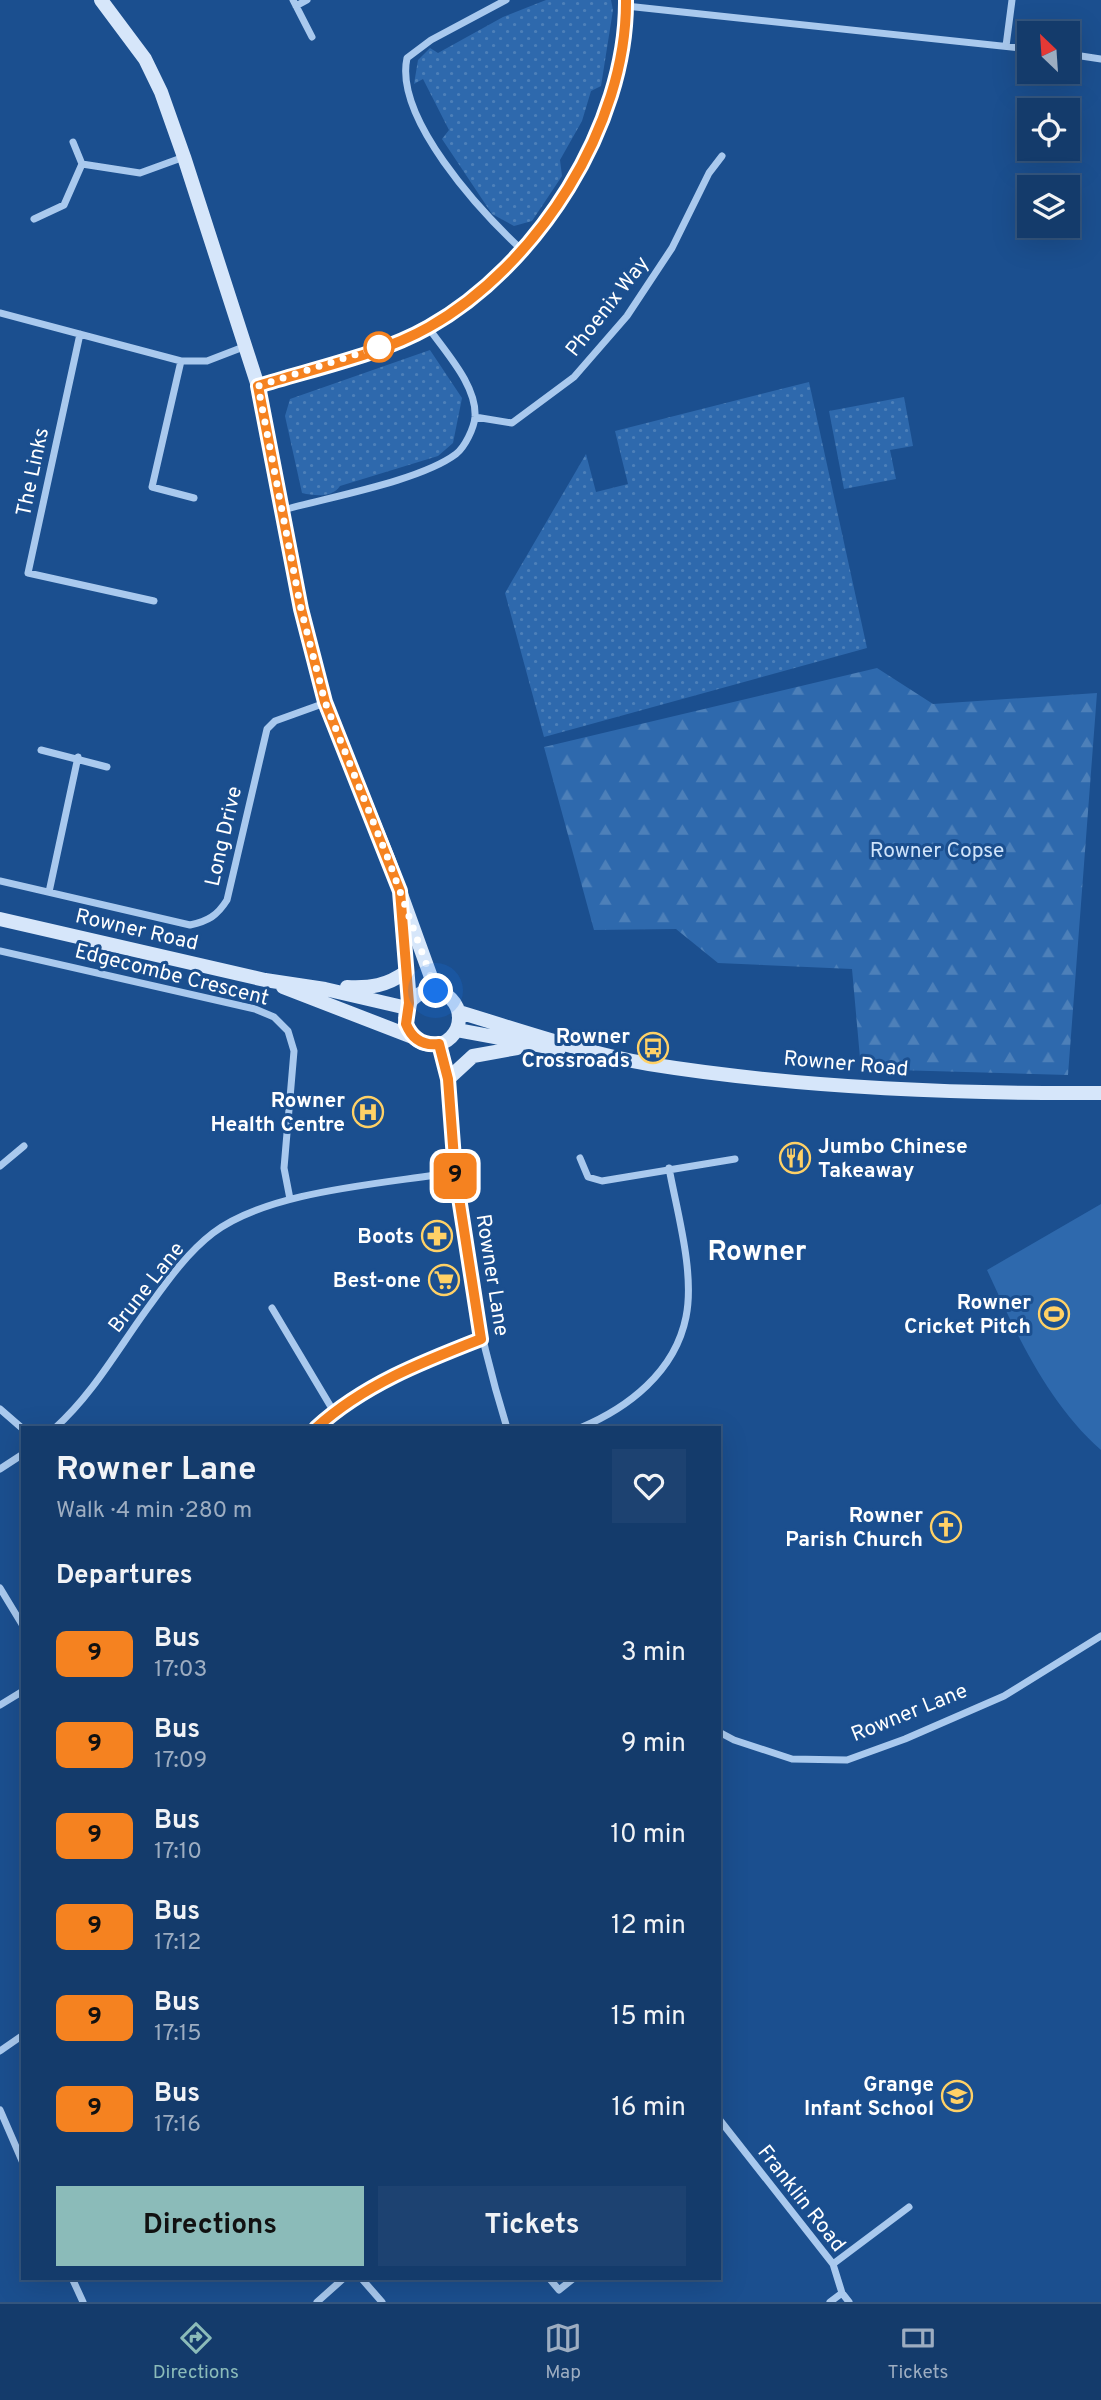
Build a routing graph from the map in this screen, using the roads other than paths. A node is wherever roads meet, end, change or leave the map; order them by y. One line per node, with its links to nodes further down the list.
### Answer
1 (101, 0): 14 (main road)
2 (307, 0): 5 (street)
3 (506, 0): 17 (street)
4 (1012, 0): 8 (street)
5 (295, 3): 7 (street)
6 (626, 3): 8 (street); 17 (street)
7 (312, 37)
8 (1006, 46): 9 (street)
9 (1017, 47)
10 (1080, 56): 11 (street)
11 (1101, 59)
12 (74, 142): 15 (street)
13 (722, 156): 24 (street, Phoenix Way)
14 (184, 157): 15 (street); 21 (main road)
15 (82, 164): 16 (street)
16 (34, 219)
17 (522, 250): 19 (street)
18 (0, 313): 20 (street)
19 (428, 327): 23 (street); 24 (street)
20 (80, 334): 22 (street); 27 (street, The Links)
21 (246, 345): 22 (street); 23 (main road)
22 (181, 361): 25 (street)
23 (258, 386): 26 (main road)
24 (475, 417): 26 (street)
25 (194, 498)
26 (282, 510): 28 (main road)
27 (153, 601)
28 (325, 702): 33 (main road); 34 (street, Long Drive)
29 (41, 750): 30 (street)
30 (78, 757): 31 (street); 34 (street)
31 (107, 767)
32 (0, 881): 34 (street, Long Drive)
33 (400, 891): 37 (main road); 40 (main road)
34 (49, 892)
35 (0, 919): 38 (main road, Rowner Road)
36 (0, 951): 56 (street, Edgecombe Crescent)
37 (406, 972): 39 (main road); 41 (main road)
38 (265, 980): 39 (main road, Rowner Road); 44 (main road, Rowner Road)
39 (325, 989): 41 (main road, Rowner Road)
40 (436, 991): 41 (main road); 42 (main road)
41 (408, 1006): 44 (main road)
42 (459, 1013): 43 (main road); 47 (main road, Rowner Road)
43 (457, 1030): 45 (main road); 46 (main road, Rowner Road)
44 (415, 1038): 45 (main road)
45 (439, 1044): 48 (street, Rowner Lane)
46 (539, 1047): 47 (main road, Rowner Road); 48 (main road)
47 (589, 1051): 49 (main road, Rowner Road)
48 (448, 1079): 55 (street, Rowner Lane)
49 (1101, 1093)
50 (24, 1146): 53 (street)
51 (580, 1158): 54 (street)
52 (735, 1159): 54 (street)
53 (0, 1166)
54 (670, 1168): 64 (street)
55 (455, 1172): 56 (street, Brune Lane); 58 (street, Rowner Lane)
56 (290, 1199): 61 (street, Brune Lane)
57 (272, 1308): 60 (street)
58 (481, 1339): 60 (street); 63 (street, Rowner Lane)
59 (0, 1409): 65 (street)
60 (334, 1412): 62 (street)
61 (57, 1426)
62 (318, 1426)
63 (506, 1426)
64 (584, 1426)
65 (21, 1427)
66 (21, 1455): 67 (street)
67 (0, 1469)
68 (0, 1588): 69 (street)
69 (21, 1623)
70 (1101, 1636): 73 (street, Rowner Lane)
71 (21, 1692): 72 (street)
72 (0, 1705)
73 (721, 1732)
74 (21, 2036): 75 (street)
75 (0, 2051)
76 (0, 2110): 78 (street)
77 (721, 2122): 80 (street, Franklin Road)
78 (21, 2158)
79 (909, 2207): 80 (street)
80 (833, 2264): 86 (street, Franklin Road)
81 (73, 2280): 87 (street)
82 (342, 2280): 88 (street)
83 (363, 2280): 89 (street)
84 (551, 2280): 85 (street)
85 (572, 2280)
86 (842, 2293): 90 (street); 91 (street, Franklin Road)
87 (83, 2302)
88 (317, 2302)
89 (382, 2302)
90 (830, 2302)
91 (849, 2302)

